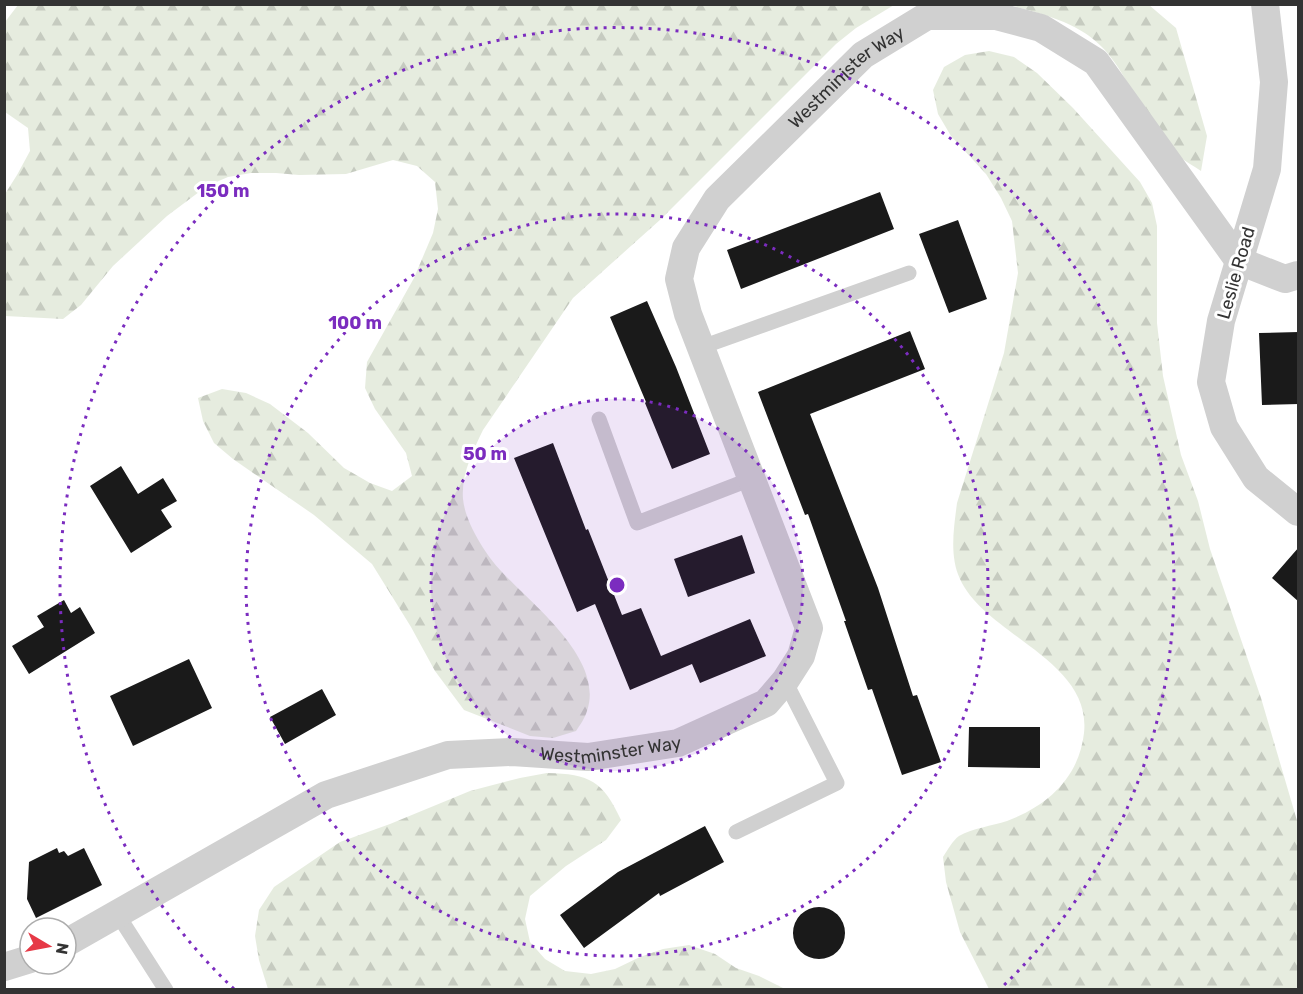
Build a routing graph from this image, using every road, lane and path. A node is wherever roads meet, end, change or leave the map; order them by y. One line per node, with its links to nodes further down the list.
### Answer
1 (1265, 4): 2 (street, Leslie Road)
2 (1239, 261): 4 (street); 5 (street, Westminister Way); 9 (street, Leslie Road)
3 (909, 273): 6 (lane)
4 (1299, 275)
5 (687, 314): 6 (street, Westminster Way)
6 (699, 348): 8 (street, Westminster Way)
7 (599, 419): 8 (lane)
8 (751, 479): 10 (street, Westminster Way)
9 (1299, 512)
10 (785, 681): 11 (lane); 12 (street, Westminster Way)
11 (736, 832)
12 (118, 915): 13 (street, Westminster Way); 14 (lane)
13 (78, 936)
14 (166, 990)

